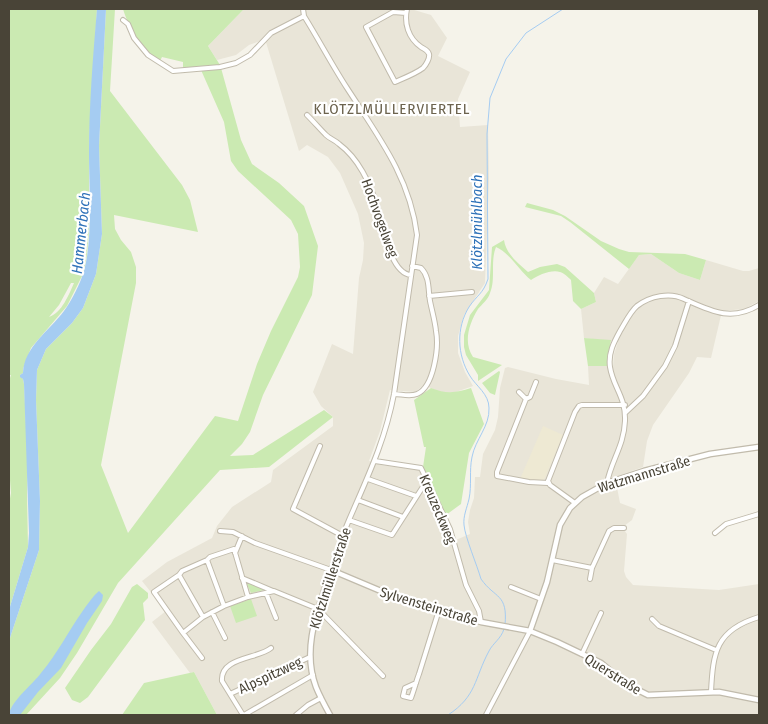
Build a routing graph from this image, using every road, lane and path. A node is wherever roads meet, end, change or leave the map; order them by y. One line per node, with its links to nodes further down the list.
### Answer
1 (302, 9): 3 (street, Klötzlmüllerstraße)
2 (407, 11): 2 (street)
3 (304, 16): 4 (street); 6 (street, Klötzlmüllerstraße)
4 (123, 20)
5 (307, 116): 7 (street, Hochvogelweg)
6 (412, 266): 7 (street, Klötzlmüllerstraße); 9 (street)
7 (411, 274): 14 (street, Klötzlmüllerstraße)
8 (472, 292): 9 (street)
9 (429, 296): 14 (street)
10 (689, 301): 11 (street); 16 (street); 17 (street)
11 (759, 305)
12 (536, 382): 15 (street)
13 (519, 392): 15 (street)
14 (394, 394): 20 (street, Klötzlmüllerstraße)
15 (526, 399): 24 (street)
16 (625, 405): 17 (street); 24 (street)
17 (626, 412): 22 (street)
18 (320, 446): 35 (street)
19 (759, 447): 22 (street, Watzmannstraße)
20 (375, 461): 21 (street, Klötzlmüllerstraße); 23 (street, Kreuzeckweg)
21 (368, 479): 25 (street); 26 (street, Klötzlmüllerstraße)
22 (607, 482): 27 (street, Watzmannstraße)
23 (427, 483): 25 (street); 58 (street, Kreuzeckweg)
24 (548, 483): 27 (street)
25 (416, 496): 29 (street)
26 (358, 500): 29 (street); 30 (street, Klötzlmüllerstraße)
27 (575, 503): 38 (street, Watzmannstraße)
28 (759, 514): 33 (street)
29 (404, 517): 30 (street)
30 (349, 520): 35 (street, Klötzlmüllerstraße)
31 (624, 528): 39 (street)
32 (220, 531): 34 (street)
33 (715, 533)
34 (242, 536): 36 (street); 40 (street)
35 (343, 536): 40 (street, Klötzlmüllerstraße)
36 (235, 553): 37 (street); 42 (street)
37 (207, 560): 41 (street); 49 (street)
38 (552, 560): 39 (street); 48 (street, Watzmannstraße)
39 (592, 568): 43 (street)
40 (331, 570): 50 (street, Klötzlmüllerstraße); 51 (street, Sylvensteinstraße)
41 (179, 575): 54 (street); 60 (street)
42 (242, 578): 45 (street); 47 (street)
43 (590, 579)
44 (511, 587): 48 (street)
45 (274, 591): 46 (street); 50 (street)
46 (266, 593): 47 (street); 56 (street)
47 (248, 597): 49 (street)
48 (541, 599): 59 (street, Watzmannstraße)
49 (224, 606): 52 (street)
50 (318, 609): 65 (street, Klötzlmüllerstraße); 68 (street)
51 (439, 610): 58 (street, Sylvensteinstraße); 69 (street)
52 (212, 612): 54 (street); 61 (street)
53 (601, 613): 64 (street)
54 (203, 617): 60 (street)
55 (759, 617): 63 (street)
56 (276, 618)
57 (652, 619): 63 (street)
58 (481, 622): 59 (street, Sylvensteinstraße)
59 (530, 632): 64 (street, Querstraße); 77 (street, Watzmannstraße)
60 (183, 633): 66 (street)
61 (225, 638)
62 (271, 648): 71 (street)
63 (716, 650): 70 (street)
64 (582, 654): 70 (street, Querstraße)
65 (310, 657): 67 (street, Klötzlmüllerstraße); 71 (street, Alpspitzweg)
66 (202, 658)
67 (312, 675): 72 (street, Klötzlmüllerstraße); 74 (street)
68 (383, 676)
69 (416, 683)
70 (711, 692): 73 (street, Querstraße)
71 (230, 694): 74 (street)
72 (321, 698): 75 (street); 76 (street, Klötzlmüllerstraße)
73 (759, 700)
74 (244, 715)
75 (296, 715)
76 (330, 715)
77 (486, 715)

